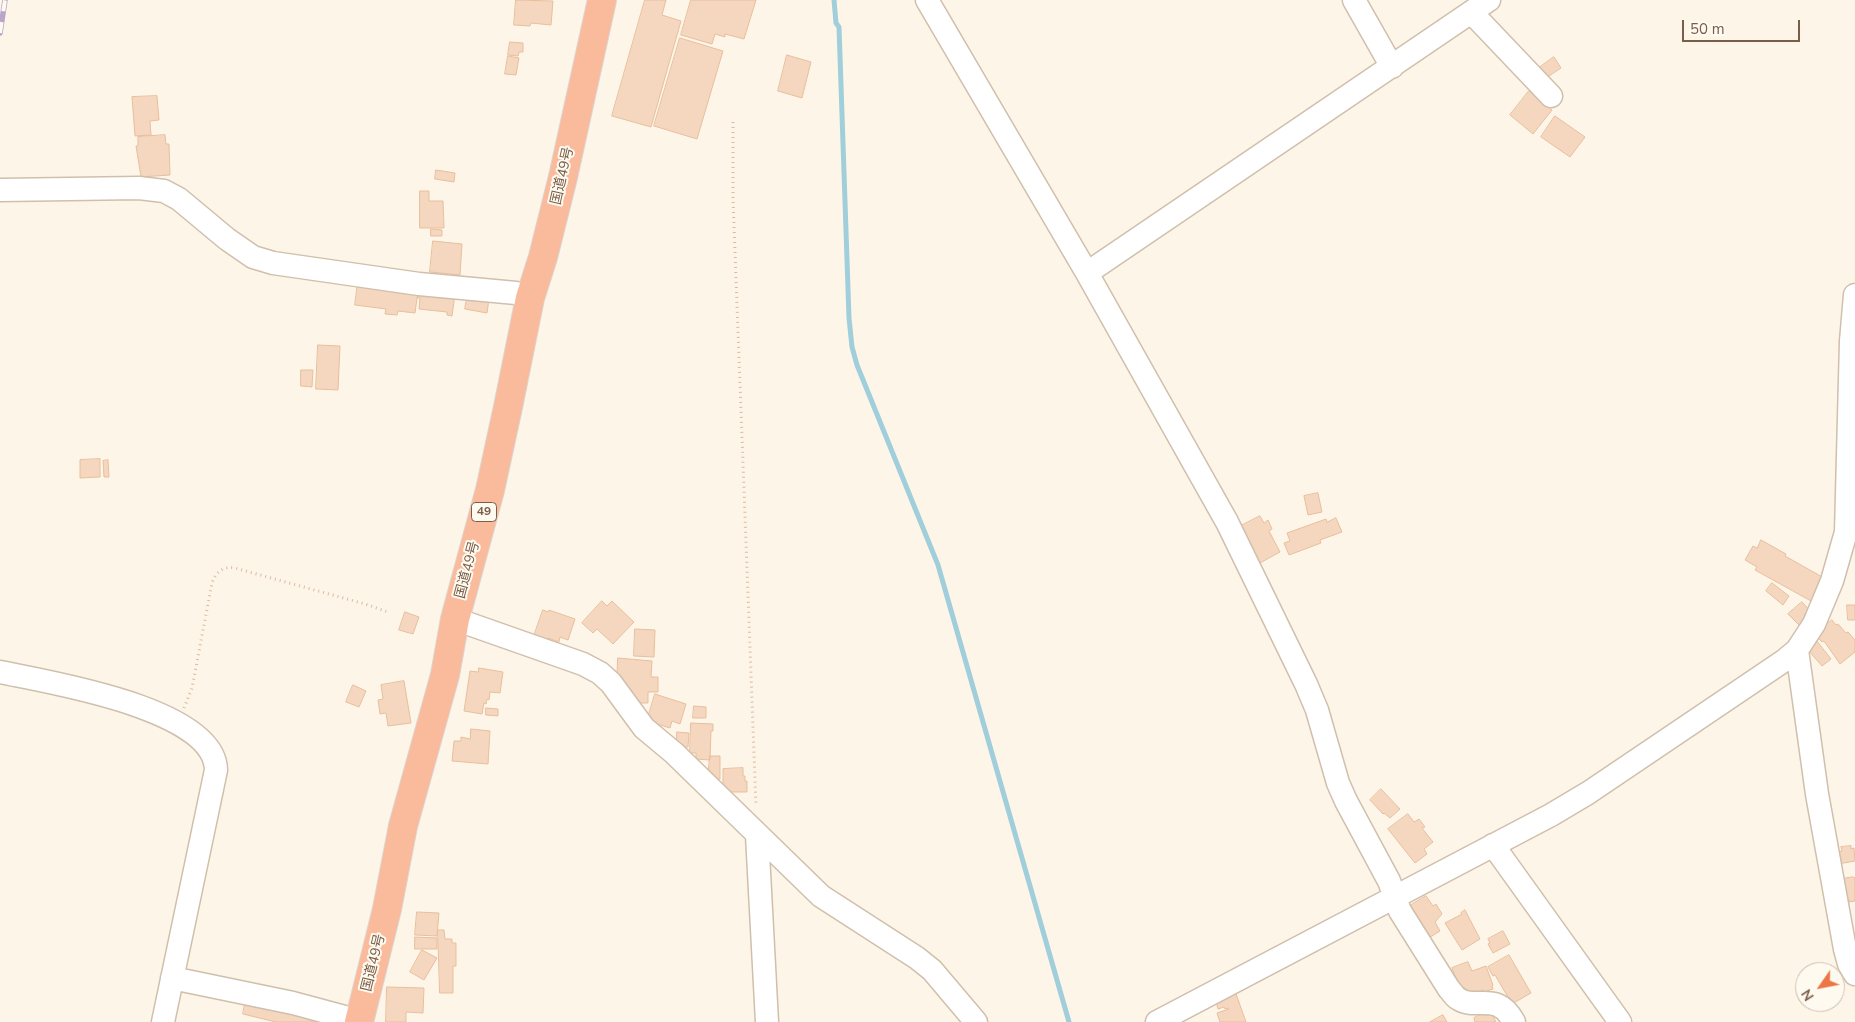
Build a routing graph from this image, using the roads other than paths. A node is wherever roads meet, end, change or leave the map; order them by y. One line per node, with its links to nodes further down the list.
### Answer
1 (602, 0): 10 (highway, 国道49号 / 49)
2 (927, 0): 8 (street)
3 (1354, 0): 5 (street)
4 (1480, 6): 5 (street); 6 (street)
5 (1392, 67): 8 (street)
6 (1551, 96)
7 (0, 190): 10 (street)
8 (1087, 273): 17 (street)
9 (1855, 295): 11 (street)
10 (530, 298): 12 (highway, 国道49号 / 49)
11 (1851, 489): 13 (street)
12 (455, 619): 15 (street); 21 (highway, 国道49号 / 49)
13 (1797, 650): 16 (street); 18 (street)
14 (0, 672): 19 (street)
15 (757, 835): 22 (street); 23 (street)
16 (1493, 845): 17 (street); 26 (street)
17 (1394, 896): 24 (street); 25 (street)
18 (1855, 974)
19 (172, 978): 20 (street); 21 (street)
20 (163, 1022)
21 (360, 1022)
22 (767, 1022)
23 (976, 1022)
24 (1157, 1022)
25 (1514, 1022)
26 (1620, 1022)

